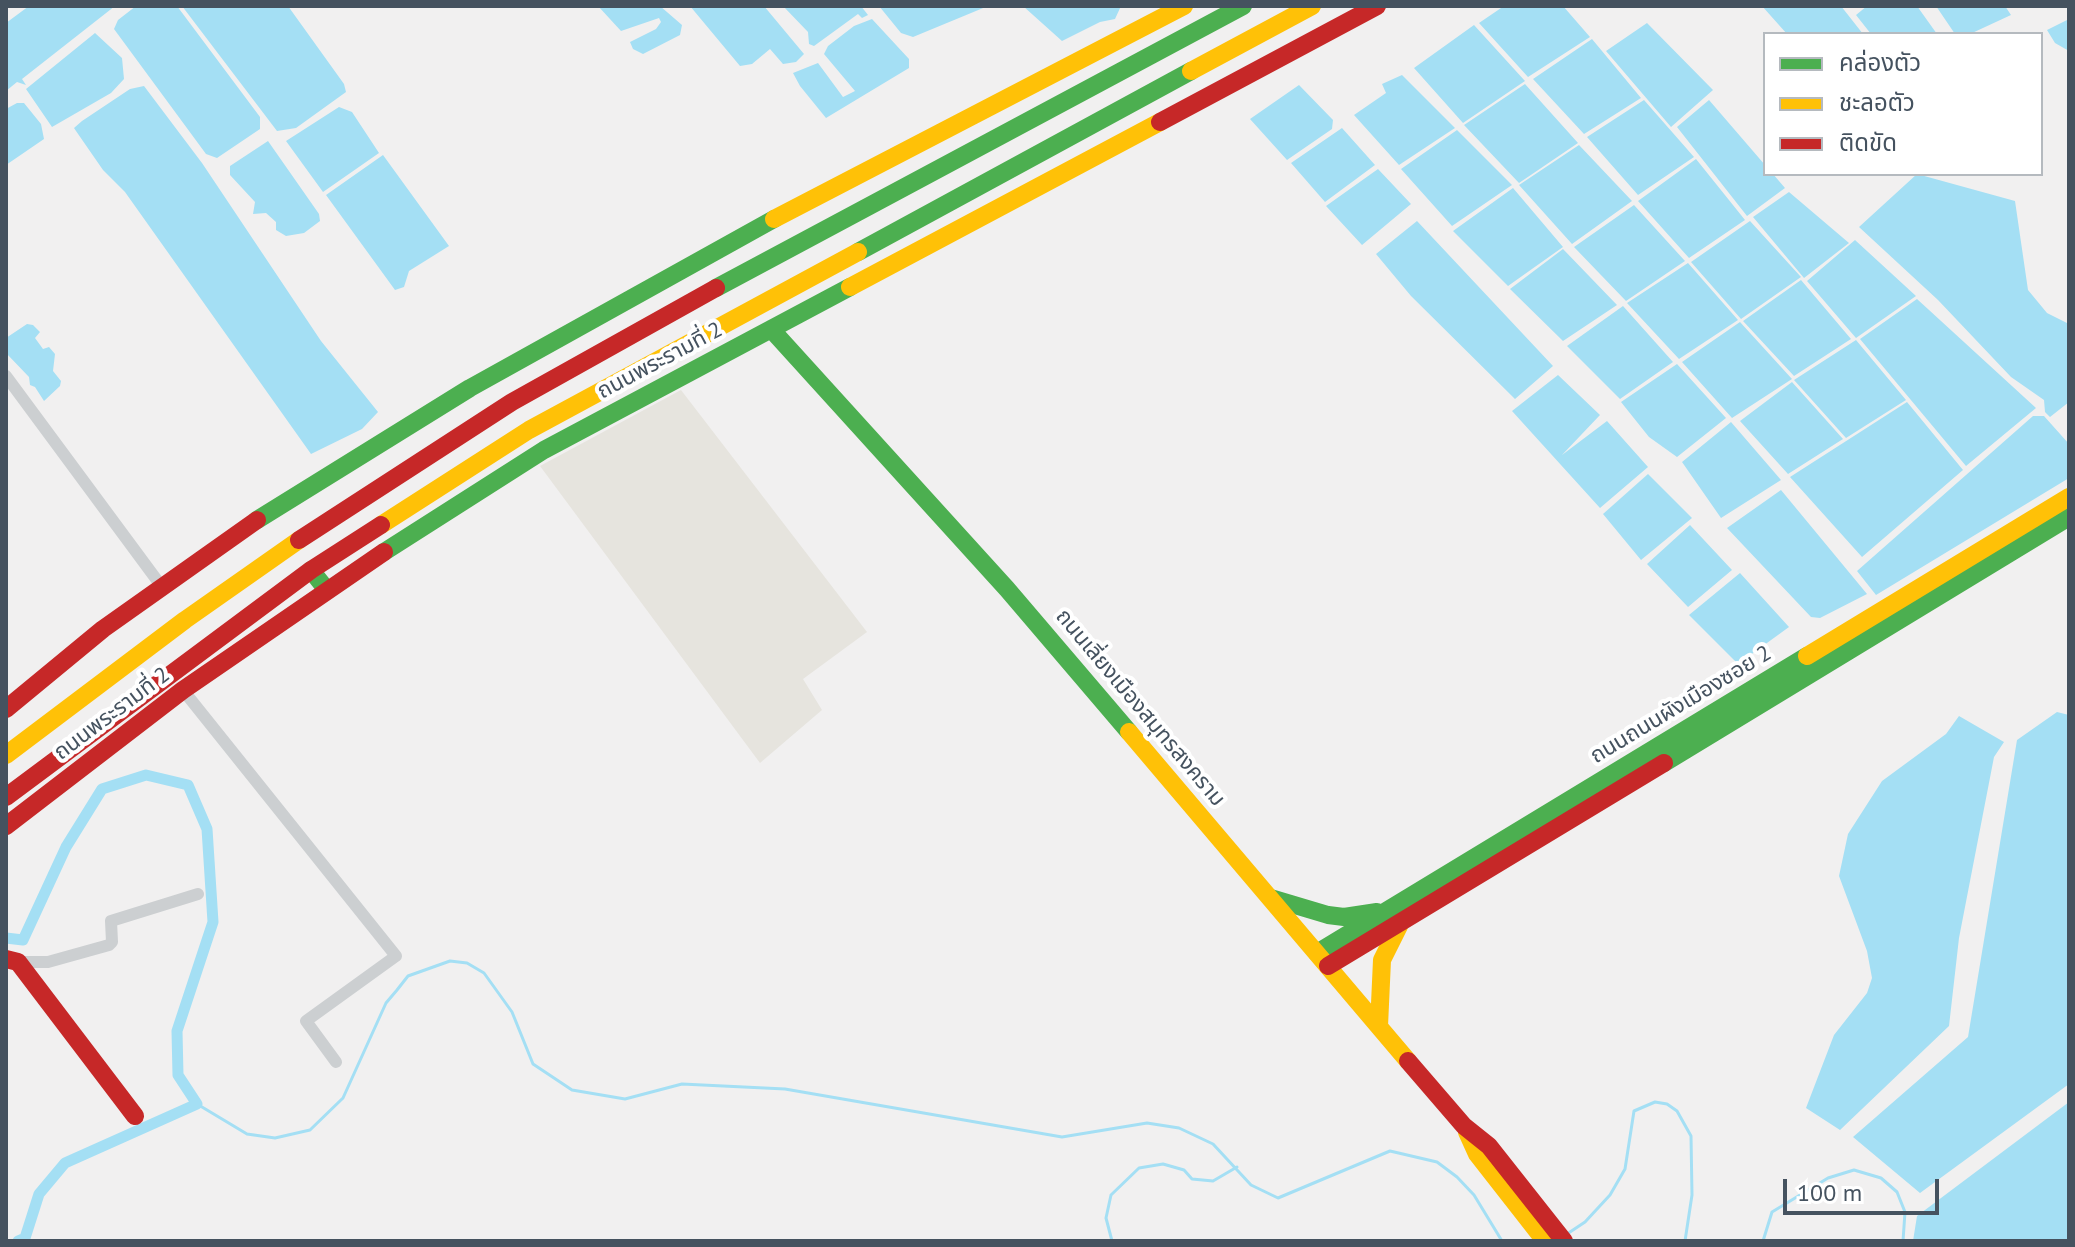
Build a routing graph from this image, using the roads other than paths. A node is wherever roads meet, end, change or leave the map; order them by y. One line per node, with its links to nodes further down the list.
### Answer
1 (1184, 6): 10 (main road)
2 (1243, 6): 14 (main road, ถนนพระรามที่ 2)
3 (1312, 6): 9 (main road, ถนนพระรามที่ 2)
4 (1377, 6): 5 (main road, ถนนพระรามที่ 2)
5 (771, 329): 11 (main road, ถนนพระรามที่ 2); 19 (main road, ถนนเลี่ยงเมืองสมุทรสงคราม)
6 (6, 376): 10 (street)
7 (2069, 497): 18 (main road, ถนนถนนผังเมืองซอย 2)
8 (2069, 517): 18 (main road, ถนนถนนผังเมืองซอย 2)
9 (311, 570): 11 (main road); 15 (main road, ถนนพระรามที่ 2)
10 (162, 587): 13 (main road)
11 (326, 589): 12 (main road, ถนนพระรามที่ 2)
12 (183, 690): 16 (main road, ถนนพระรามที่ 2); 24 (street)
13 (6, 709)
14 (6, 755)
15 (6, 797)
16 (6, 826)
17 (198, 894): 22 (street)
18 (1429, 895): 20 (main road, ถนนถนนผังเมืองซอย 2)
19 (1271, 898): 20 (main road); 21 (main road, ถนนเลี่ยงเมืองสมุทรสงคราม)
20 (1396, 915): 21 (main road, ถนนถนนผังเมืองซอย 2); 23 (main road)
21 (1322, 959): 23 (main road, ถนนเลี่ยงเมืองสมุทรสงคราม)
22 (12, 961): 25 (main road)
23 (1379, 1026): 26 (main road, ถนนเลี่ยงเมืองสมุทรสงคราม)
24 (336, 1062)
25 (135, 1116)
26 (1544, 1231): 27 (main road, ถนนเลี่ยงเมืองสมุทรสงคราม)
27 (1564, 1241)

